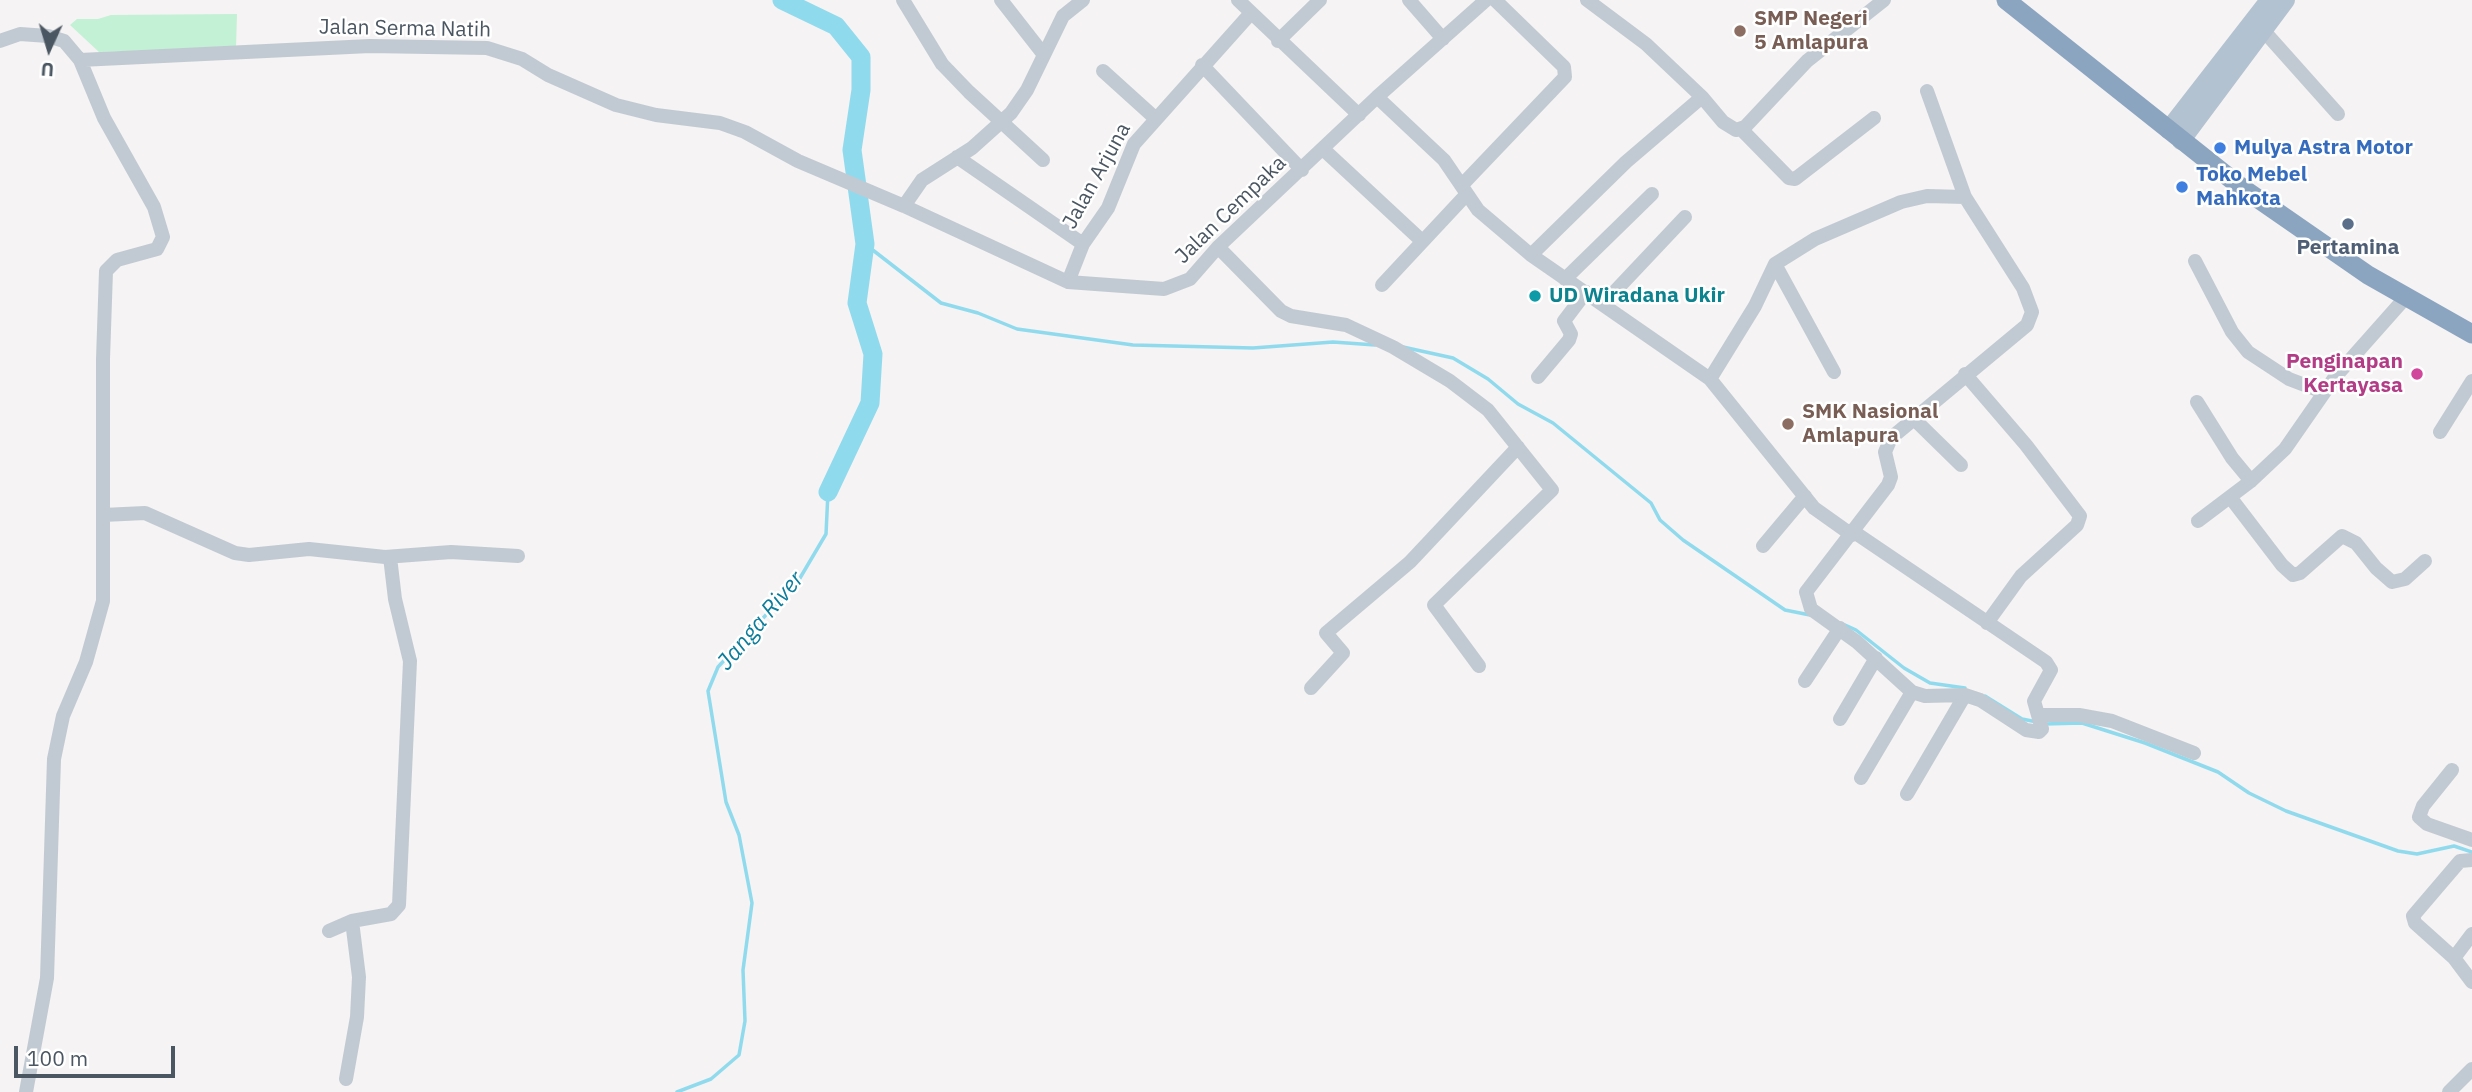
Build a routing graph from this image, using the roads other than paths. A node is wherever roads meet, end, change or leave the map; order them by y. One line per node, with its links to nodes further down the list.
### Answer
1 (903, 0): 30 (street)
2 (1001, 0): 19 (street)
3 (1320, 0): 18 (street)
4 (1409, 0): 16 (street)
5 (1486, 0): 16 (street, Jalan Cempaka)
6 (1495, 0): 38 (street)
7 (1587, 0): 25 (street)
8 (1884, 0): 31 (street)
9 (2006, 0): 32 (highway)
10 (2269, 0): 32 (main road)
11 (2286, 0): 15 (main road)
12 (1080, 1): 19 (street)
13 (1240, 1): 14 (street)
14 (1251, 13): 18 (street); 21 (street, Jalan Arjuna)
15 (2263, 30): 26 (street); 32 (main road)
16 (1443, 39): 24 (street, Jalan Cempaka)
17 (0, 41): 20 (street)
18 (1278, 41): 27 (street)
19 (1044, 55): 30 (street)
20 (80, 60): 36 (street, Jalan Serma Natih); 70 (street)
21 (1202, 65): 28 (street, Jalan Arjuna); 37 (street)
22 (1103, 71): 28 (street)
23 (1927, 91): 40 (street)
24 (1377, 97): 27 (street, Jalan Cempaka); 38 (street)
25 (1702, 97): 31 (street); 46 (street)
26 (2338, 114)
27 (1359, 116): 33 (street, Jalan Cempaka)
28 (1155, 118): 44 (street, Jalan Arjuna)
29 (1874, 118): 31 (street)
30 (1003, 122): 34 (street); 35 (street)
31 (1741, 129)
32 (2174, 135): 53 (highway)
33 (1323, 149): 37 (street, Jalan Cempaka); 43 (street)
34 (957, 157): 41 (street); 44 (street)
35 (1043, 160)
36 (798, 161): 41 (street, Jalan Cempaka)
37 (1302, 170): 45 (street, Jalan Cempaka)
38 (1464, 190): 43 (street); 46 (street)
39 (1652, 194): 49 (street)
40 (1965, 197): 48 (street); 57 (street)
41 (904, 206): 50 (street, Jalan Cempaka)
42 (1685, 217): 54 (street)
43 (1422, 241): 51 (street)
44 (1083, 244): 50 (street, Jalan Arjuna)
45 (1218, 247): 50 (street, Jalan Cempaka); 65 (street)
46 (1531, 255): 49 (street)
47 (2195, 261): 61 (street)
48 (1775, 264): 56 (street); 59 (street)
49 (1565, 279): 52 (street)
50 (1068, 282)
51 (1382, 285)
52 (1586, 292): 54 (street); 58 (street)
53 (2406, 297): 55 (highway); 61 (street)
54 (1603, 304): 59 (street)
55 (2472, 334)
56 (1834, 372)
57 (1965, 374): 63 (street); 77 (street)
58 (1538, 377)
59 (1710, 379): 68 (street)
60 (2472, 381): 64 (street)
61 (2323, 392): 67 (street)
62 (2197, 402): 67 (street)
63 (1913, 418): 66 (street); 72 (street)
64 (2440, 432)
65 (1518, 447): 80 (street); 82 (street)
66 (1961, 465)
67 (2251, 481): 69 (street)
68 (1805, 496): 72 (street); 73 (street)
69 (2230, 497): 71 (street); 76 (street)
70 (103, 515): 75 (street); 100 (street)
71 (2198, 521)
72 (1853, 533): 77 (street); 78 (street)
73 (1763, 546)
74 (518, 556): 75 (street)
75 (390, 557): 93 (street)
76 (2425, 561)
77 (1987, 623): 86 (street)
78 (1840, 628): 79 (street); 81 (street)
79 (1876, 658): 83 (street); 85 (street)
80 (1479, 666)
81 (1805, 681)
82 (1311, 688)
83 (1912, 692): 84 (street); 89 (street)
84 (1965, 695): 86 (street); 90 (street)
85 (1840, 719)
86 (2040, 721): 87 (street)
87 (2194, 753)
88 (2452, 770): 91 (street)
89 (1861, 778)
90 (1908, 794)
91 (2472, 840)
92 (2472, 860): 96 (street)
93 (352, 921): 94 (street); 99 (street)
94 (329, 931)
95 (2472, 934): 96 (street)
96 (2454, 958): 97 (street)
97 (2472, 982)
98 (2472, 1069): 101 (street)
99 (346, 1079)
100 (26, 1092)
101 (2449, 1092)

